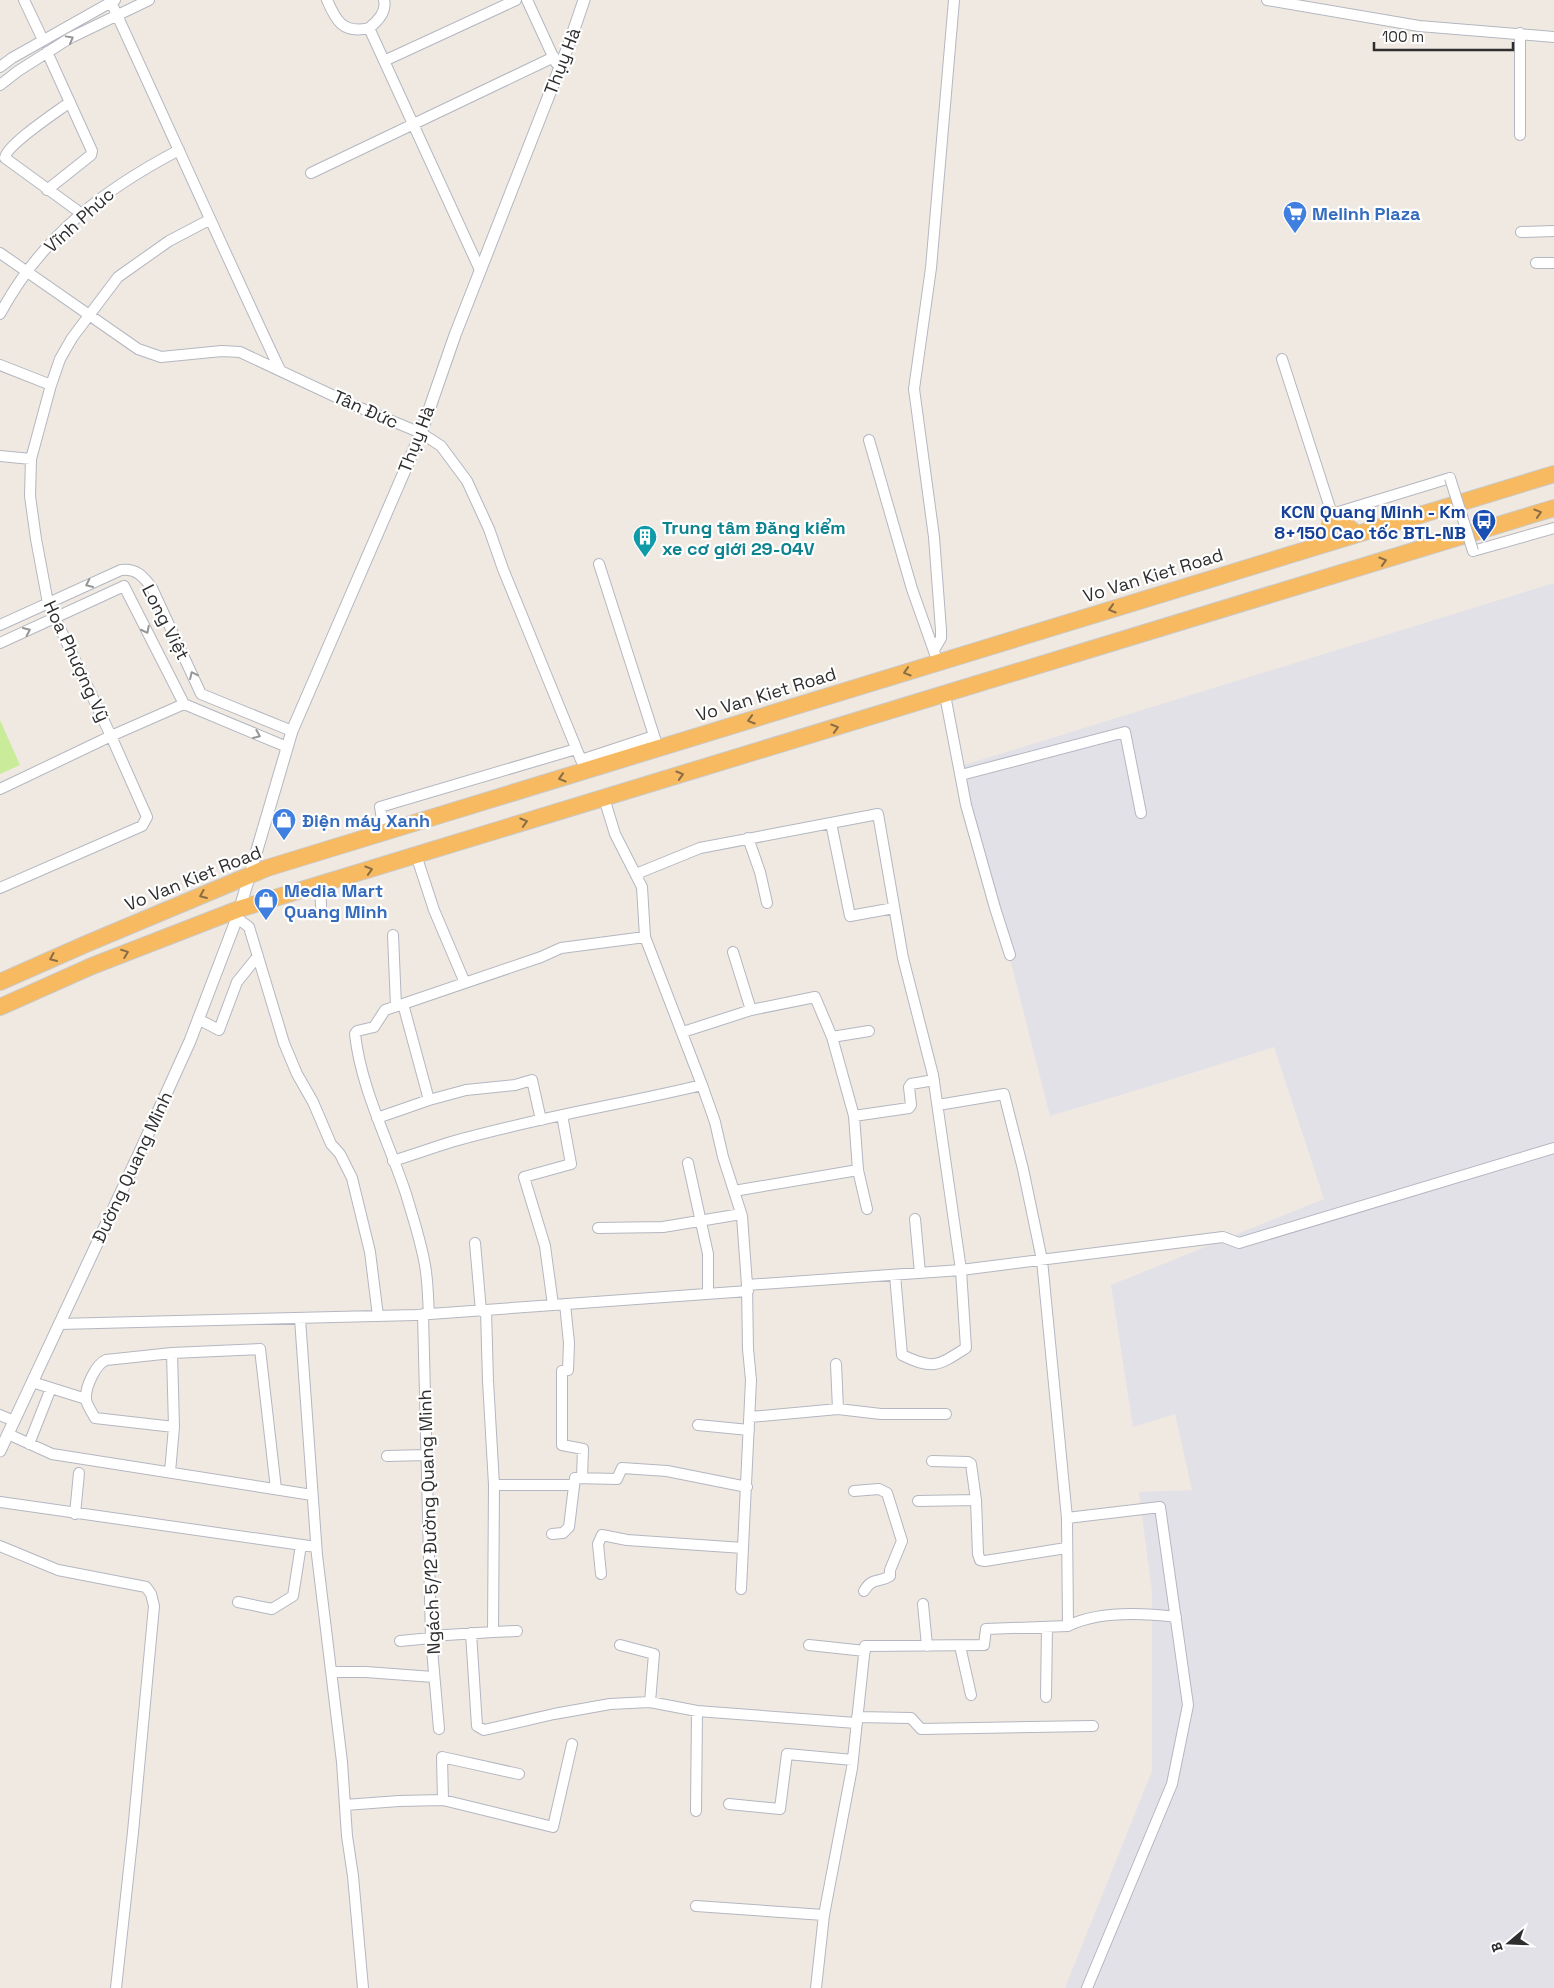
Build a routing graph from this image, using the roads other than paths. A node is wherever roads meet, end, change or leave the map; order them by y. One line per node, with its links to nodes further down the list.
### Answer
1 (24, 0): 15 (street)
2 (149, 0): 11 (street)
3 (327, 0): 12 (street)
4 (384, 0): 12 (street)
5 (516, 0): 18 (street)
6 (527, 0): 17 (street)
7 (584, 0): 20 (street, Thụy Hà)
8 (954, 0): 60 (street)
9 (1268, 0): 13 (street)
10 (112, 1): 11 (street); 15 (street)
11 (116, 16): 16 (street, one-way to 11); 25 (street)
12 (369, 28): 18 (street)
13 (1520, 33): 14 (street); 24 (street)
14 (1554, 37)
15 (43, 40): 19 (street)
16 (47, 52): 21 (street); 22 (street)
17 (554, 57): 20 (street); 23 (street)
18 (384, 61): 23 (street)
19 (0, 66)
20 (559, 69): 35 (street, Thụy Hà)
21 (0, 85)
22 (70, 102): 27 (street); 27 (street)
23 (413, 125): 26 (street); 35 (street)
24 (1520, 135)
25 (179, 150): 28 (street, Vĩnh Phúc); 29 (street)
26 (311, 173)
27 (47, 190): 28 (street)
28 (82, 214): 36 (street, Vĩnh Phúc)
29 (209, 220): 38 (street, Hoa Phượng Vỹ); 41 (street)
30 (1554, 231): 31 (street)
31 (1521, 232)
32 (0, 253): 36 (street, Tân Đức)
33 (1536, 263): 34 (street)
34 (1554, 263)
35 (480, 270): 43 (street, Thụy Hà)
36 (26, 271): 37 (street, Vĩnh Phúc); 38 (street, Tân Đức)
37 (0, 312)
38 (89, 315): 41 (street, Tân Đức); 42 (street, Hoa Phượng Vỹ)
39 (1282, 359): 49 (street)
40 (0, 365): 42 (street)
41 (280, 370): 43 (street, Tân Đức)
42 (50, 385): 46 (street, Hoa Phượng Vỹ)
43 (421, 433): 63 (street, Thụy Hà); 67 (street, Tân Đức)
44 (869, 440): 60 (street)
45 (0, 456): 46 (street)
46 (31, 459): 56 (street, Hoa Phượng Vỹ)
47 (1553, 478): 51 (highway, Vo Van Kiet Road)
48 (1554, 508): 61 (highway, one-way to 48)
49 (1332, 514): 50 (street, bridge); 51 (highway); 52 (highway)
50 (1554, 528)
51 (1352, 530): 52 (highway, Vo Van Kiet Road)
52 (1327, 538): 60 (highway, Vo Van Kiet Road, one-way to 60)
53 (599, 564): 65 (street)
54 (134, 570): 55 (street); 56 (street, Long Việt, one-way to 56); 63 (street, Long Việt, one-way to 54)
55 (124, 586): 57 (street, Long Việt); 62 (street, Long Việt, one-way to 62)
56 (48, 604): 57 (street, Hoa Phượng Vỹ); 58 (street, Long Việt)
57 (55, 618): 59 (street, Long Việt, one-way to 57); 64 (street, Hoa Phượng Vỹ)
58 (0, 625)
59 (0, 643)
60 (936, 656): 65 (highway, Vo Van Kiet Road, one-way to 65)
61 (945, 695): 69 (street); 71 (highway, one-way to 61)
62 (184, 704): 64 (street); 66 (street, one-way to 66)
63 (292, 731): 66 (street, Thụy Hà)
64 (111, 736): 70 (street); 80 (street, Hoa Phượng Vỹ)
65 (656, 742): 68 (highway, Vo Van Kiet Road)
66 (287, 747): 78 (street, Thụy Hà)
67 (576, 749): 68 (street, Tân Đức); 74 (street)
68 (584, 765): 74 (highway, Vo Van Kiet Road, one-way to 74)
69 (961, 775): 72 (street); 88 (street)
70 (0, 789)
71 (604, 798): 76 (highway, one-way to 71); 77 (street)
72 (1141, 812)
73 (831, 823): 75 (street); 83 (street); 83 (street)
74 (384, 832): 78 (highway, Vo Van Kiet Road)
75 (748, 838): 77 (street); 81 (street)
76 (416, 855): 79 (highway, one-way to 76); 91 (street)
77 (636, 874): 86 (street)
78 (248, 877): 84 (street, Đường Quang Minh); 90 (highway, Vo Van Kiet Road, one-way to 90)
79 (320, 884): 82 (street); 84 (highway)
80 (0, 888)
81 (768, 903)
82 (321, 906)
83 (894, 908): 99 (street)
84 (238, 914): 89 (street); 93 (highway, one-way to 84); 95 (street, Đường Quang Minh)
85 (394, 935): 92 (street)
86 (645, 937): 91 (street); 97 (street)
87 (733, 952): 94 (street)
88 (1010, 955)
89 (258, 956): 95 (street); 128 (street)
90 (0, 982)
91 (466, 983): 92 (street)
92 (400, 1005): 101 (street); 105 (street, Ngách 5/12 Đường Quang Minh)
93 (0, 1007)
94 (750, 1010): 97 (street); 98 (street)
95 (198, 1019): 130 (street, Đường Quang Minh)
96 (869, 1031): 98 (street)
97 (683, 1032): 100 (street)
98 (832, 1038): 104 (street)
99 (934, 1080): 102 (street); 104 (street)
100 (702, 1084): 103 (street); 111 (street)
101 (429, 1100): 105 (street); 106 (street)
102 (938, 1106): 118 (street); 119 (street)
103 (562, 1115): 106 (street); 125 (street)
104 (854, 1116): 110 (street)
105 (377, 1118): 108 (street, Ngách 5/12 Đường Quang Minh)
106 (541, 1120): 108 (street)
107 (1554, 1148): 118 (street)
108 (393, 1161): 127 (street, Ngách 5/12 Đường Quang Minh)
109 (688, 1163): 115 (street)
110 (858, 1170): 111 (street); 112 (street)
111 (734, 1191): 113 (street)
112 (867, 1209)
113 (741, 1214): 115 (street); 122 (street)
114 (915, 1219): 120 (street)
115 (702, 1222): 116 (street); 123 (street)
116 (598, 1228)
117 (475, 1243): 126 (street)
118 (1042, 1260): 119 (street); 162 (street)
119 (961, 1270): 120 (street); 121 (street)
120 (920, 1273): 121 (street)
121 (895, 1275): 122 (street)
122 (748, 1288): 123 (street); 139 (street)
123 (708, 1294): 124 (street)
124 (565, 1304): 125 (street); 152 (street)
125 (553, 1305): 126 (street)
126 (484, 1310): 127 (street); 153 (street)
127 (426, 1314): 128 (street); 147 (street, Ngách 5/12 Đường Quang Minh)
128 (378, 1316): 129 (street)
129 (300, 1319): 130 (street); 157 (street)
130 (59, 1324): 133 (street, Đường Quang Minh)
131 (172, 1352): 135 (street); 142 (street); 155 (street)
132 (836, 1364): 136 (street)
133 (32, 1382): 134 (street); 140 (street, Đường Quang Minh)
134 (51, 1388): 135 (street); 145 (street)
135 (86, 1399): 142 (street)
136 (838, 1409): 137 (street); 139 (street)
137 (946, 1414)
138 (0, 1416): 140 (street)
139 (750, 1417): 143 (street)
140 (14, 1421): 144 (street, Đường Quang Minh)
141 (698, 1425): 143 (street)
142 (174, 1427): 150 (street)
143 (749, 1430): 154 (street)
144 (8, 1434): 145 (street); 146 (street, Đường Quang Minh)
145 (29, 1444): 150 (street)
146 (0, 1451)
147 (426, 1455): 148 (street); 180 (street, Ngách 5/12 Đường Quang Minh)
148 (387, 1456)
149 (932, 1461): 158 (street)
150 (170, 1472): 155 (street)
151 (79, 1473): 161 (street)
152 (578, 1482): 153 (street); 154 (street); 163 (street)
153 (494, 1485): 178 (street)
154 (747, 1487): 167 (street)
155 (276, 1489): 157 (street)
156 (854, 1491): 171 (street)
157 (312, 1495): 166 (street)
158 (976, 1500): 159 (street); 168 (street)
159 (918, 1501)
160 (0, 1502): 161 (street)
161 (75, 1514): 164 (street)
162 (1067, 1518): 168 (street); 174 (street)
163 (552, 1534)
164 (301, 1545): 166 (street); 172 (street)
165 (0, 1546): 205 (street)
166 (316, 1547): 187 (street)
167 (743, 1548): 169 (street); 170 (street)
168 (1066, 1548): 175 (street)
169 (600, 1574)
170 (741, 1588)
171 (864, 1591)
172 (238, 1602)
173 (923, 1604): 184 (street)
174 (1176, 1617): 175 (street); 208 (street)
175 (1068, 1626): 176 (street)
176 (1047, 1627): 185 (street); 190 (street)
177 (517, 1631): 178 (street)
178 (493, 1632): 179 (street)
179 (471, 1634): 180 (street); 191 (street)
180 (431, 1637): 181 (street); 188 (street, Ngách 5/12 Đường Quang Minh)
181 (400, 1641)
182 (620, 1645): 191 (street)
183 (809, 1646): 186 (street)
184 (927, 1646): 185 (street); 186 (street)
185 (960, 1646): 189 (street)
186 (865, 1651): 193 (street)
187 (332, 1672): 188 (street); 201 (street)
188 (433, 1677): 195 (street, Ngách 5/12 Đường Quang Minh)
189 (971, 1695)
190 (1046, 1697)
191 (650, 1702): 192 (street)
192 (697, 1711): 193 (street); 202 (street)
193 (857, 1720): 194 (street); 197 (street)
194 (1093, 1726)
195 (438, 1729)
196 (572, 1744): 199 (street)
197 (853, 1760): 200 (street); 204 (street)
198 (519, 1774): 199 (street)
199 (443, 1800): 201 (street)
200 (729, 1804)
201 (345, 1805): 206 (street)
202 (696, 1811)
203 (696, 1906): 204 (street)
204 (824, 1915): 207 (street)
205 (116, 1988)
206 (363, 1988)
207 (816, 1988)
208 (1087, 1988)

